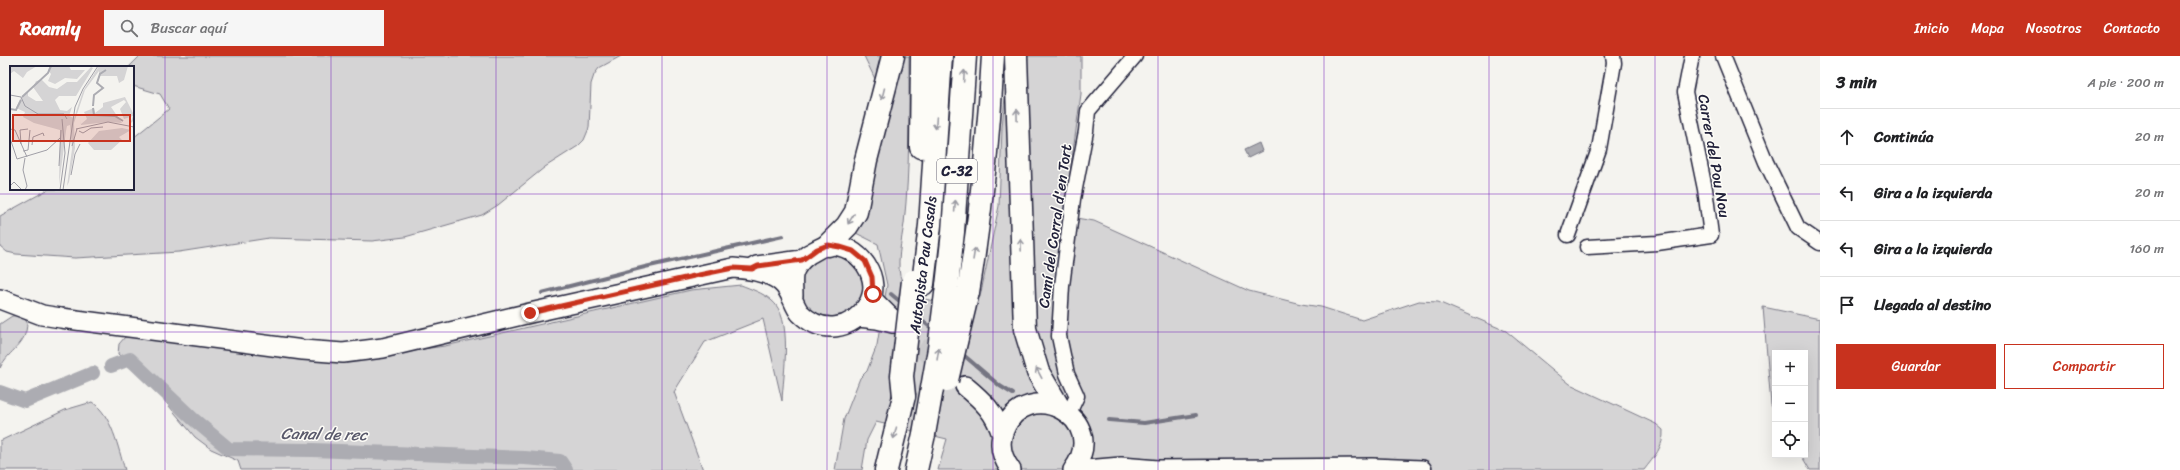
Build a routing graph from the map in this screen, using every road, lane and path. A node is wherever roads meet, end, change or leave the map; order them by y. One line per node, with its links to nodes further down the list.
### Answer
1 (893, 56): 13 (highway, one-way to 13)
2 (922, 56): 17 (highway)
3 (940, 56): 17 (highway, Autopista Pau Casals / C-32, one-way to 17)
4 (965, 56): 27 (highway, Autopista Pau Casals / C-32, one-way to 4, bridge)
5 (993, 56): 27 (highway, one-way to 5, bridge)
6 (1016, 56): 24 (highway, one-way to 6)
7 (1135, 56): 24 (street, Camí del Corral d'en Tort)
8 (1613, 56): 11 (street)
9 (1692, 56): 14 (street, Carrer del Pou Nou)
10 (1723, 56): 12 (street)
11 (1568, 235)
12 (1820, 243)
13 (828, 245): 15 (street); 19 (street)
14 (1587, 247)
15 (802, 260): 16 (street); 18 (street)
16 (752, 269): 18 (street); 20 (street)
17 (918, 282): 30 (highway, Autopista Pau Casals / C-32, one-way to 30, bridge)
18 (793, 296): 21 (street)
19 (871, 298): 21 (street); 21 (street)
20 (0, 299)
21 (858, 317)
22 (965, 386): 23 (street)
23 (987, 404): 25 (street); 26 (street)
24 (1063, 410): 25 (street); 28 (street)
25 (1016, 412): 26 (street)
26 (1002, 435): 33 (street)
27 (929, 436): 31 (highway, Autopista Pau Casals / C-32); 32 (highway)
28 (1083, 443): 29 (street); 34 (street)
29 (1121, 467): 35 (street); 36 (street)
30 (886, 470)
31 (916, 470)
32 (926, 470)
33 (1011, 470)
34 (1073, 470)
35 (1086, 470)
36 (1422, 470)

